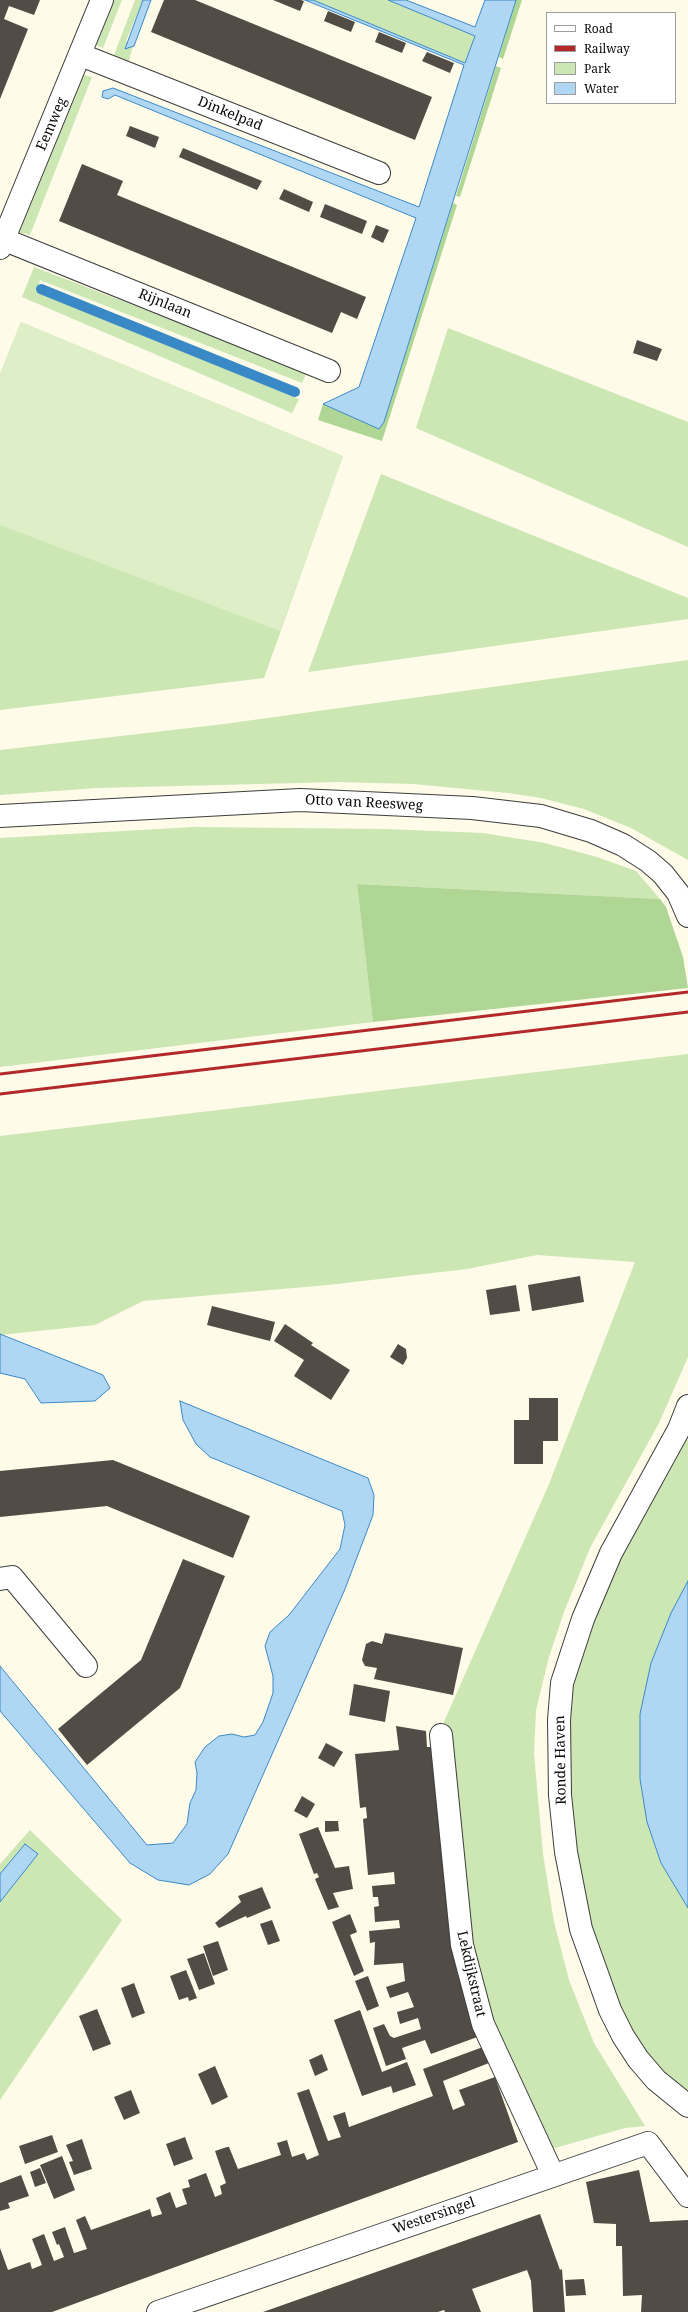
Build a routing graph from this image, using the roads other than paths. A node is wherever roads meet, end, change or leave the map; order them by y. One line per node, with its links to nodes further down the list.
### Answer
1 (102, 0): 2 (street, Eemweg)
2 (80, 55): 3 (street, Dinkelpad); 4 (street, Eemweg)
3 (379, 173)
4 (1, 242): 5 (street, Rijnlaan)
5 (329, 371)
6 (0, 816): 7 (street, Otto van Reesweg)
7 (688, 916)
8 (688, 1406): 12 (street, Ronde Haven)
9 (0, 1579): 10 (street)
10 (86, 1666)
11 (441, 1736): 13 (street, Lekdijkstraat)
12 (688, 2106)
13 (553, 2175): 14 (street, Westersingel); 15 (street, Westersingel)
14 (688, 2196)
15 (158, 2312)

